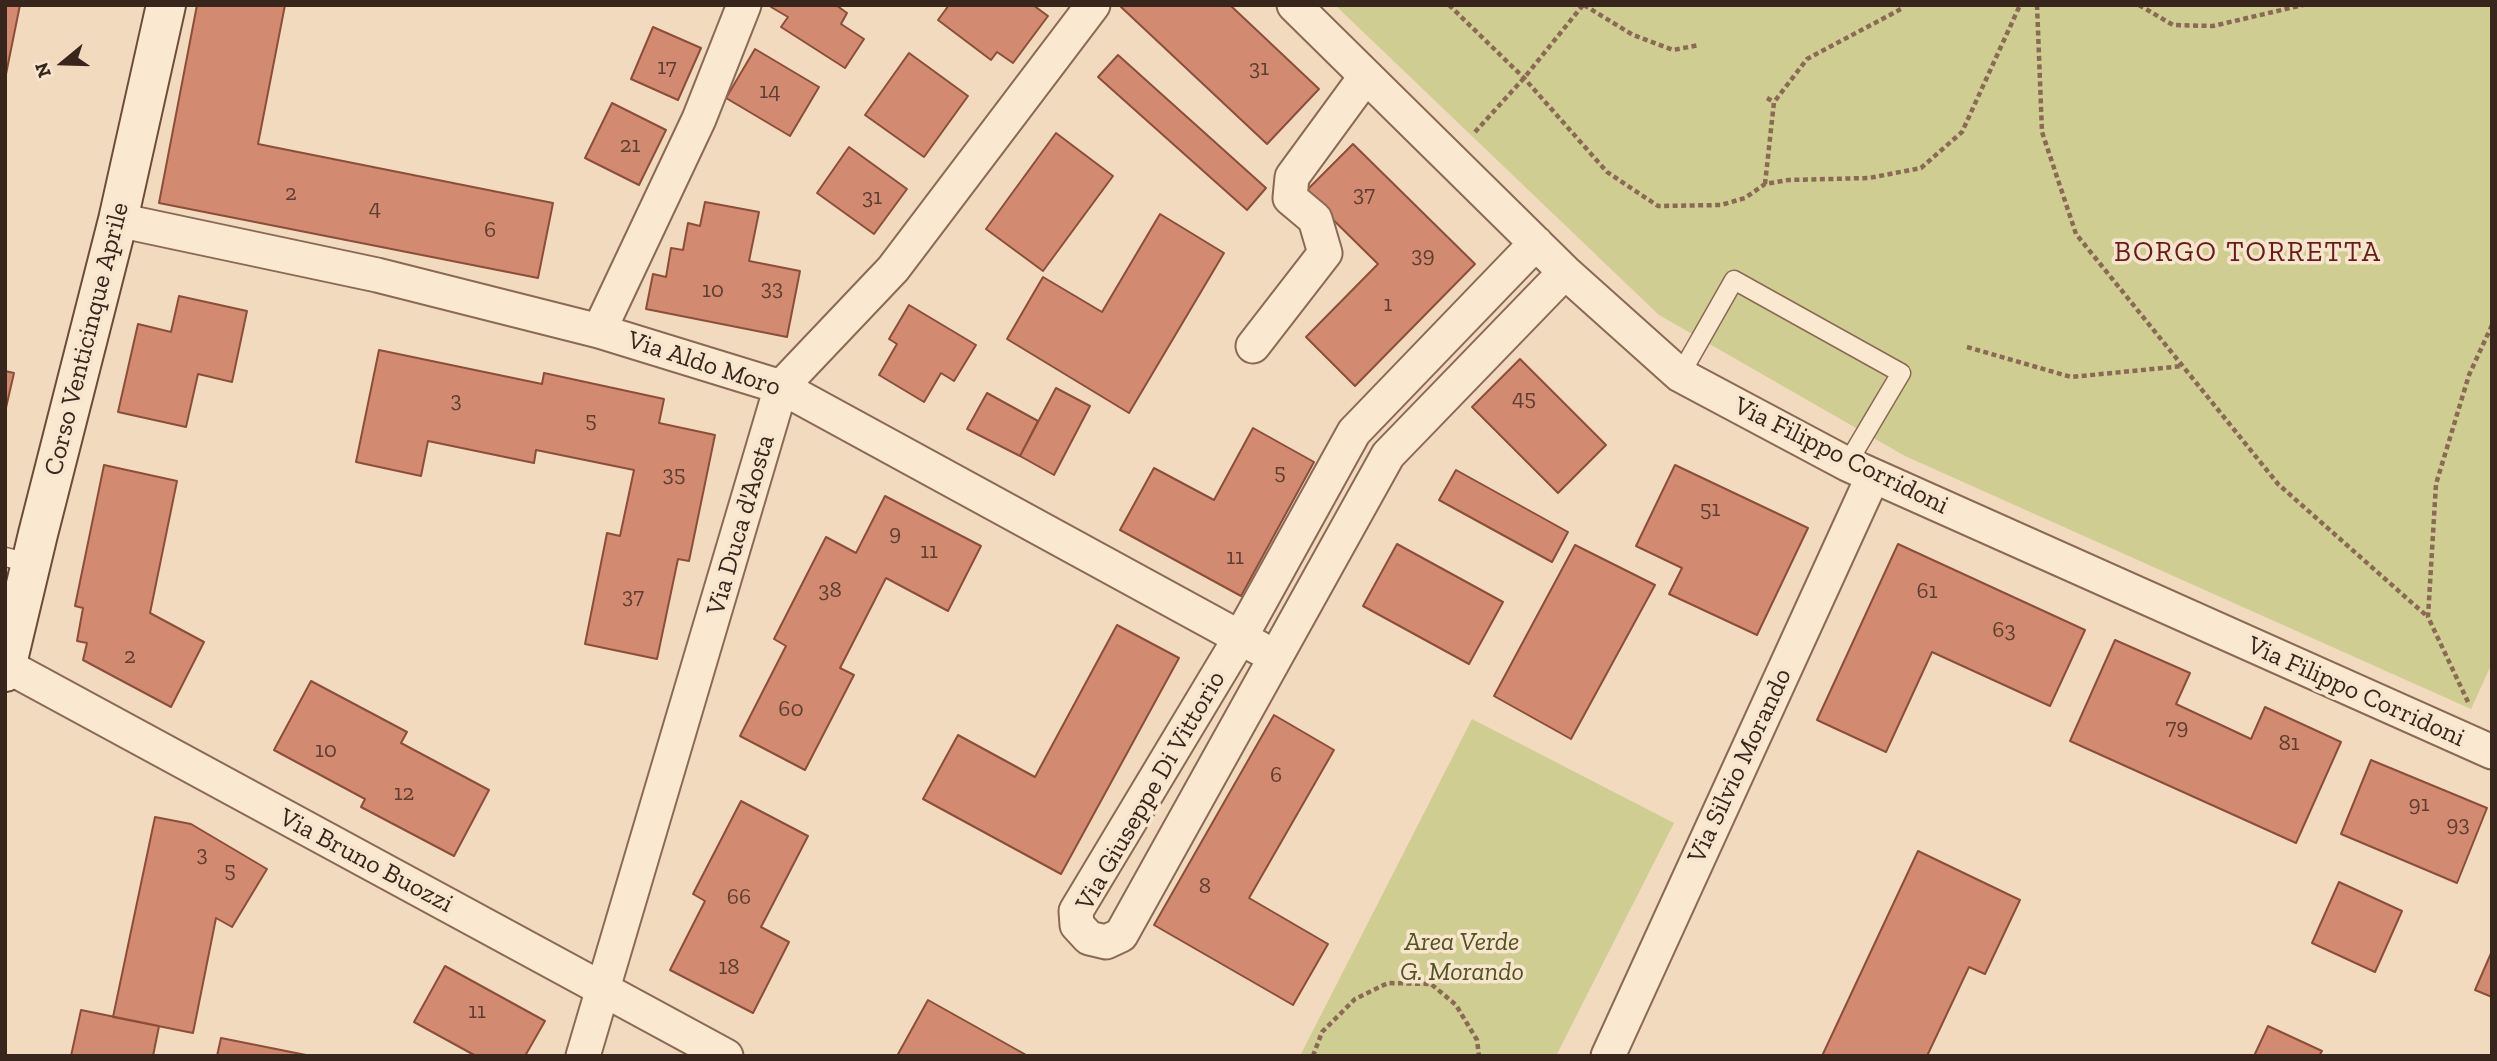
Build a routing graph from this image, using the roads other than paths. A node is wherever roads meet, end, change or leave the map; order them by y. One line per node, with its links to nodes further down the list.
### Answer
1 (166, 5): 6 (street, Corso Venticinque Aprile)
2 (744, 5): 9 (street)
3 (1093, 5): 12 (street, Via Duca d'Aosta)
4 (1294, 5): 5 (street, Via Filippo Corridoni)
5 (1366, 76): 7 (street, Via Filippo Corridoni); 10 (street)
6 (118, 220): 9 (street, Via Aldo Moro); 14 (street, Corso Venticinque Aprile)
7 (1536, 243): 8 (street, Via Filippo Corridoni); 15 (street, Via Giuseppe Di Vittorio)
8 (1565, 272): 11 (street, Via Filippo Corridoni); 16 (street, Via Giuseppe Di Vittorio)
9 (599, 331): 12 (street, Via Aldo Moro)
10 (1253, 346)
11 (1680, 375): 13 (street, Via Filippo Corridoni); 13 (lane)
12 (781, 387): 15 (street, Via Aldo Moro); 19 (street, Via Duca d'Aosta)
13 (1860, 470): 18 (street, Via Filippo Corridoni); 22 (street, Via Silvio Morando)
14 (18, 560): 17 (street, Corso Venticinque Aprile)
15 (1240, 638): 16 (street, Via Aldo Moro); 16 (street, Via Giuseppe Di Vittorio)
16 (1275, 657)
17 (6, 669): 19 (street, Via Bruno Buozzi)
18 (2492, 752)
19 (604, 989): 20 (street, Via Duca d'Aosta); 21 (street, Via Bruno Buozzi)
20 (583, 1056)
21 (726, 1056)
22 (1608, 1056)

